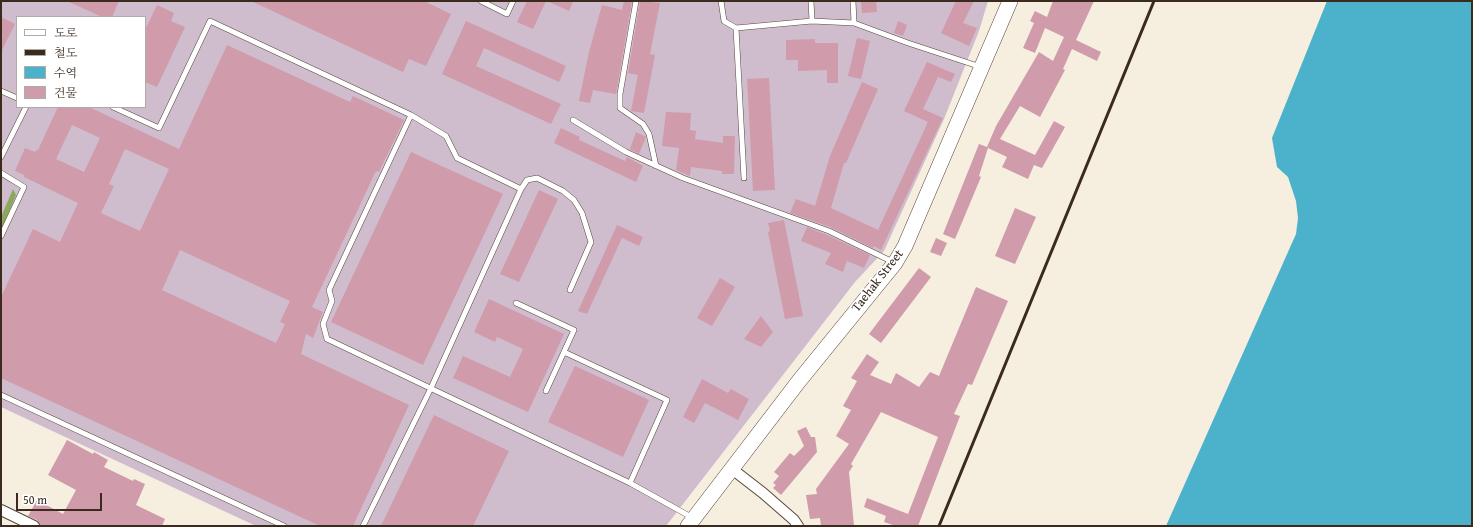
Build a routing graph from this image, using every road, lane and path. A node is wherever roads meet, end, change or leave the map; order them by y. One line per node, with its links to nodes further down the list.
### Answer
1 (482, 1): 2 (lane)
2 (513, 1)
3 (636, 1): 19 (lane)
4 (721, 1): 10 (lane)
5 (811, 1): 8 (lane)
6 (853, 1): 9 (lane)
7 (1010, 1): 11 (main road, Taehak Street)
8 (812, 22): 9 (lane); 10 (lane)
9 (854, 22): 11 (lane)
10 (736, 28): 21 (lane)
11 (982, 67): 24 (main road, Taehak Street)
12 (1, 91): 13 (lane)
13 (16, 98)
14 (26, 108): 18 (lane)
15 (115, 108): 16 (lane)
16 (411, 115): 22 (lane); 28 (lane)
17 (573, 120): 19 (lane)
18 (1, 157)
19 (656, 166): 24 (lane)
20 (1, 173): 23 (lane)
21 (744, 178)
22 (521, 189): 25 (lane); 28 (lane)
23 (1, 236)
24 (895, 263): 31 (main road, Taehak Street)
25 (570, 290)
26 (516, 303): 27 (lane)
27 (564, 352): 29 (lane); 32 (lane)
28 (431, 388): 32 (lane); 37 (lane)
29 (546, 391)
30 (1, 396): 36 (lane)
31 (732, 469): 34 (main road, Taehak Street); 38 (street)
32 (630, 483): 34 (lane)
33 (1, 510): 35 (street)
34 (691, 522)
35 (34, 526)
36 (284, 526)
37 (363, 526)
38 (798, 526)

